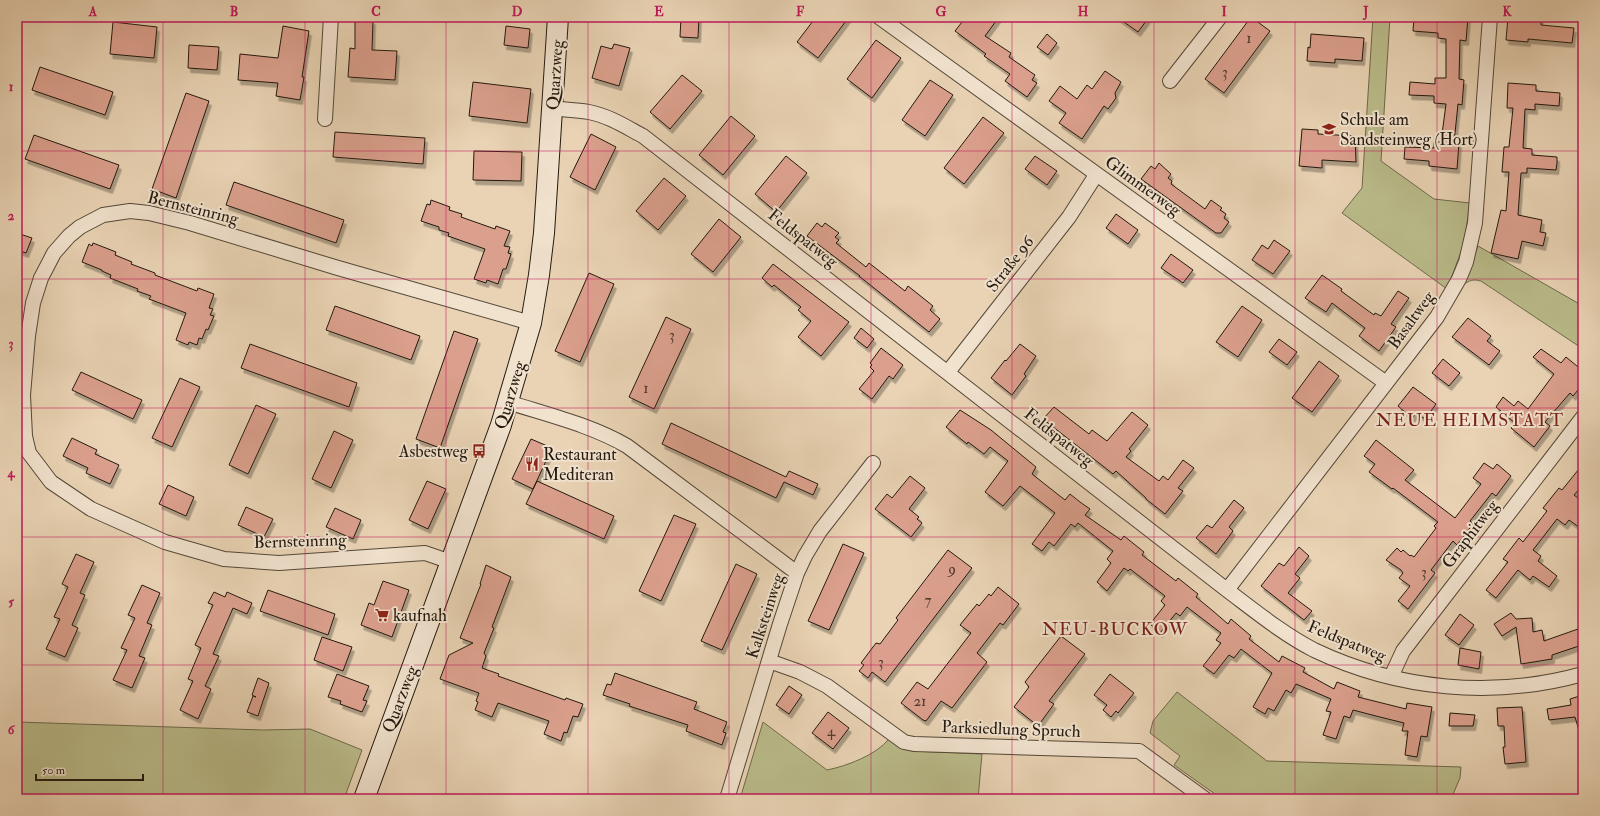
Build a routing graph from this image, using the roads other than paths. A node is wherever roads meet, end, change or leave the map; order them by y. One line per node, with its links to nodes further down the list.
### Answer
1 (332, 17): 8 (street)
2 (558, 17): 7 (street, Quarzweg)
3 (879, 17): 9 (street, Glimmerweg)
4 (1220, 17): 6 (street)
5 (1490, 17): 12 (street, Basaltweg)
6 (1170, 81)
7 (552, 108): 10 (street, Quarzweg); 11 (street, Feldspatweg)
8 (325, 118)
9 (1096, 175): 11 (street, Straße 96); 12 (street, Glimmerweg)
10 (531, 323): 13 (street, Quarzweg); 16 (street, Bernsteinring)
11 (948, 372): 18 (street, Feldspatweg)
12 (1386, 383): 18 (street, Basaltweg)
13 (508, 402): 16 (street, Quarzweg); 17 (street)
14 (1583, 417): 21 (street, Graphitweg)
15 (873, 463): 17 (street, Kalksteinweg)
16 (451, 562): 22 (street, Quarzweg)
17 (797, 573): 19 (street, Kalksteinweg)
18 (1227, 590): 21 (street, Feldspatweg)
19 (769, 661): 23 (street, Kalksteinweg); 24 (street, Parksiedlung Spruch)
20 (1583, 674): 21 (street, Feldspatweg)
21 (1391, 677)
22 (364, 799)
23 (727, 799)
24 (1205, 799)

